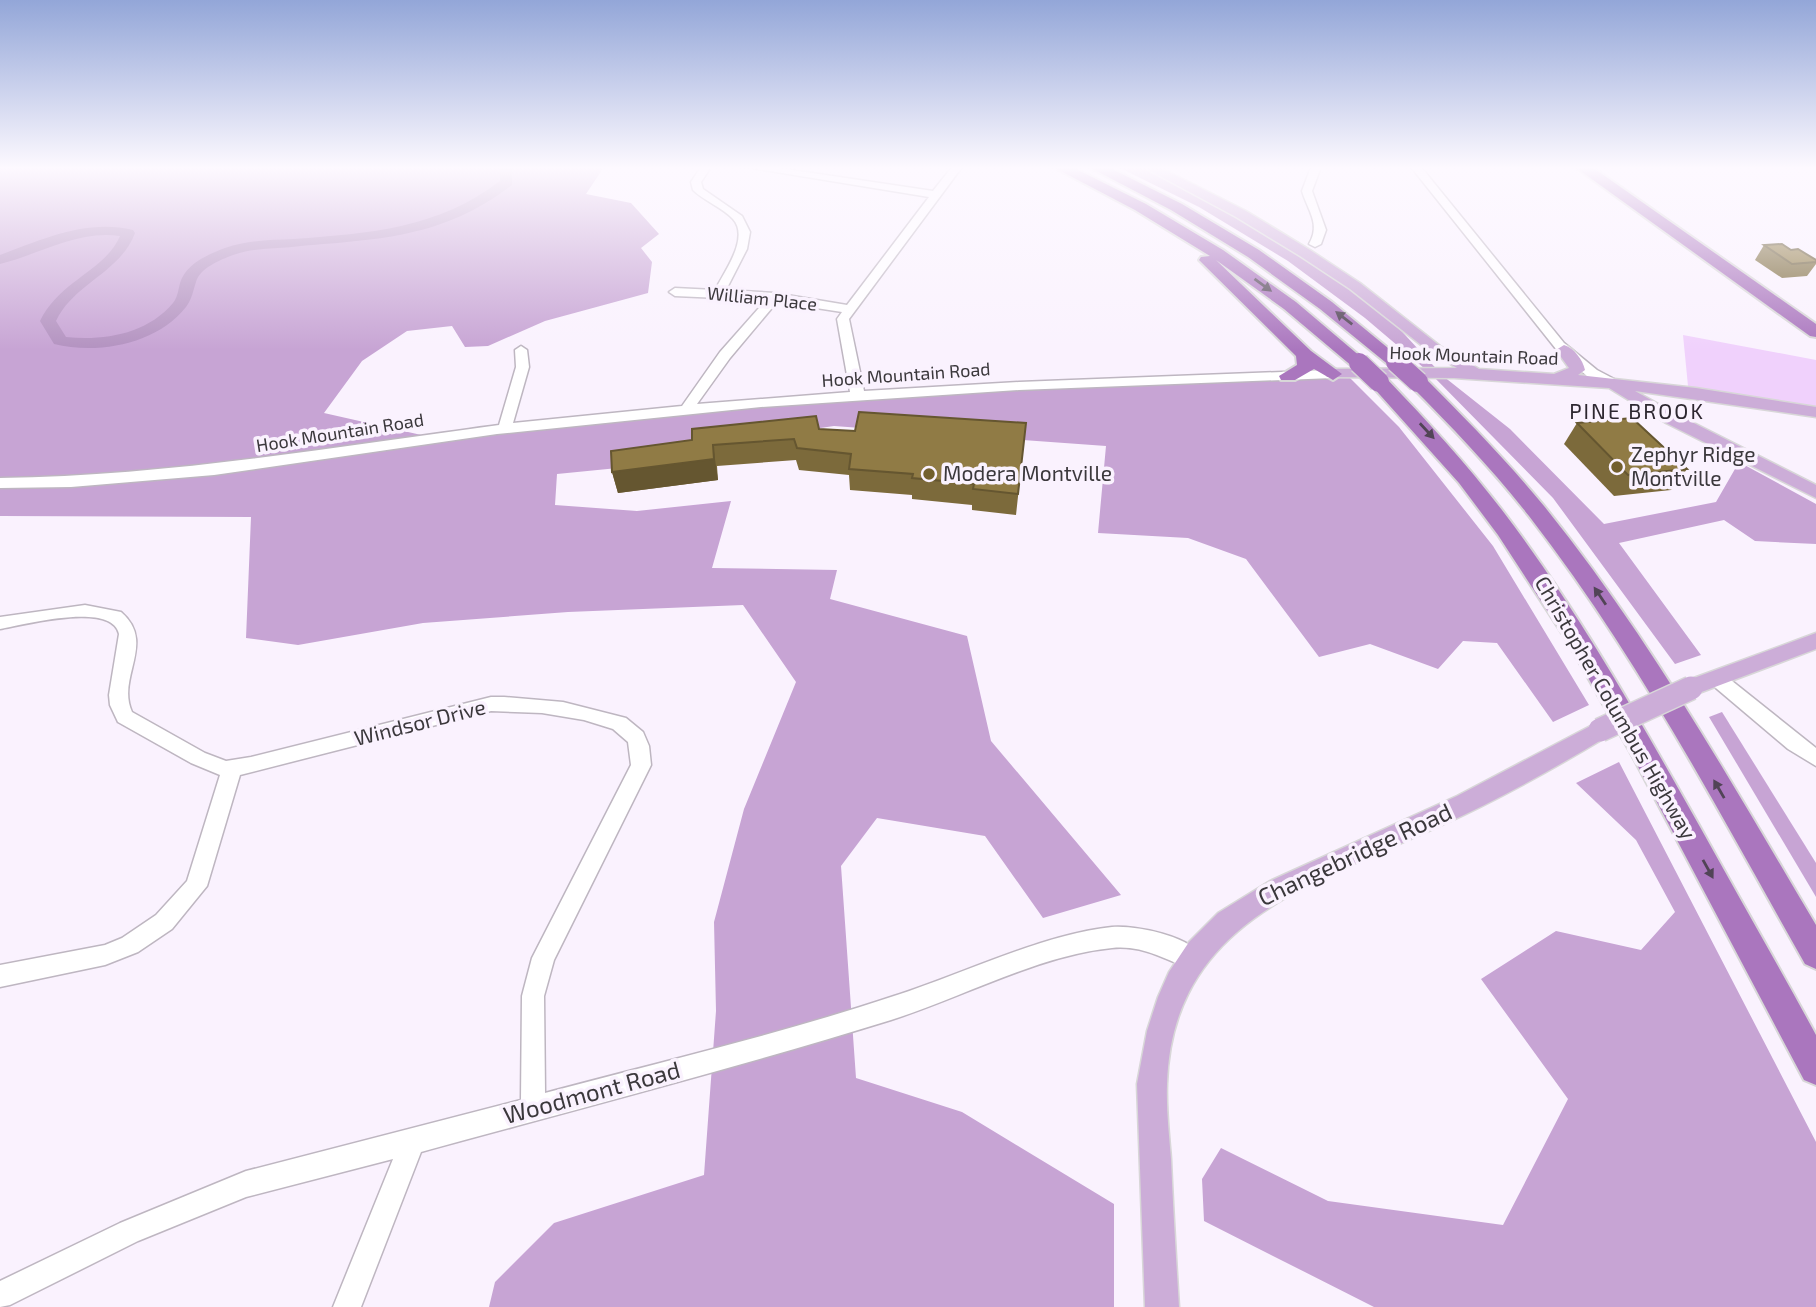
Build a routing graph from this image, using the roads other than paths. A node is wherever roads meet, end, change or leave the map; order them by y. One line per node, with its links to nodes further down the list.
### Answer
1 (744, 228): 13 (street)
2 (911, 228): 15 (street)
3 (1166, 228): 22 (highway)
4 (1176, 228): 45 (highway, Christopher Columbus Highway, one-way to 45, bridge)
5 (1211, 228): 42 (highway, Christopher Columbus Highway, one-way to 5, bridge)
6 (1262, 228): 20 (main road)
7 (1321, 228): 11 (street)
8 (1466, 228): 18 (street)
9 (1668, 228): 17 (highway)
10 (1685, 228): 16 (highway)
11 (1315, 244)
12 (675, 292): 13 (street, William Place)
13 (719, 293): 14 (street, William Place)
14 (775, 297): 15 (street, William Place); 31 (street)
15 (848, 309): 30 (street)
16 (1816, 317)
17 (1816, 332)
18 (1552, 333): 21 (street); 28 (street)
19 (521, 349): 34 (street)
20 (1435, 349): 23 (main road); 24 (main road)
21 (1563, 349): 27 (main road); 28 (street)
22 (1305, 355): 25 (highway); 26 (highway)
23 (1444, 371): 24 (main road, Hook Mountain Road); 25 (main road, Hook Mountain Road)
24 (1474, 372): 27 (main road, Hook Mountain Road)
25 (1332, 374): 26 (street, Hook Mountain Road)
26 (1288, 376): 30 (street, Hook Mountain Road)
27 (1555, 379): 28 (main road, Hook Mountain Road); 33 (main road)
28 (1611, 383): 29 (main road, Hook Mountain Road); 33 (main road)
29 (1665, 390): 32 (main road, Hook Mountain Road); 33 (main road)
30 (858, 397): 31 (street, Hook Mountain Road)
31 (687, 410): 34 (street, Hook Mountain Road)
32 (1816, 412)
33 (1672, 419): 36 (main road)
34 (506, 428): 35 (street, Hook Mountain Road)
35 (0, 483)
36 (1816, 492)
37 (0, 623): 41 (street, Windsor Drive)
38 (1816, 641): 39 (main road, Changebridge Road)
39 (1716, 678): 40 (street); 43 (main road, Changebridge Road, bridge)
40 (1816, 758)
41 (232, 768): 44 (street); 46 (street, Windsor Drive)
42 (1816, 954)
43 (1192, 959): 46 (street, Woodmont Road); 50 (main road, Changebridge Road)
44 (0, 976)
45 (1816, 1068)
46 (533, 1109): 47 (street, Woodmont Road)
47 (413, 1141): 48 (street, Woodmont Road); 49 (street)
48 (0, 1294)
49 (347, 1307)
50 (1162, 1307)

